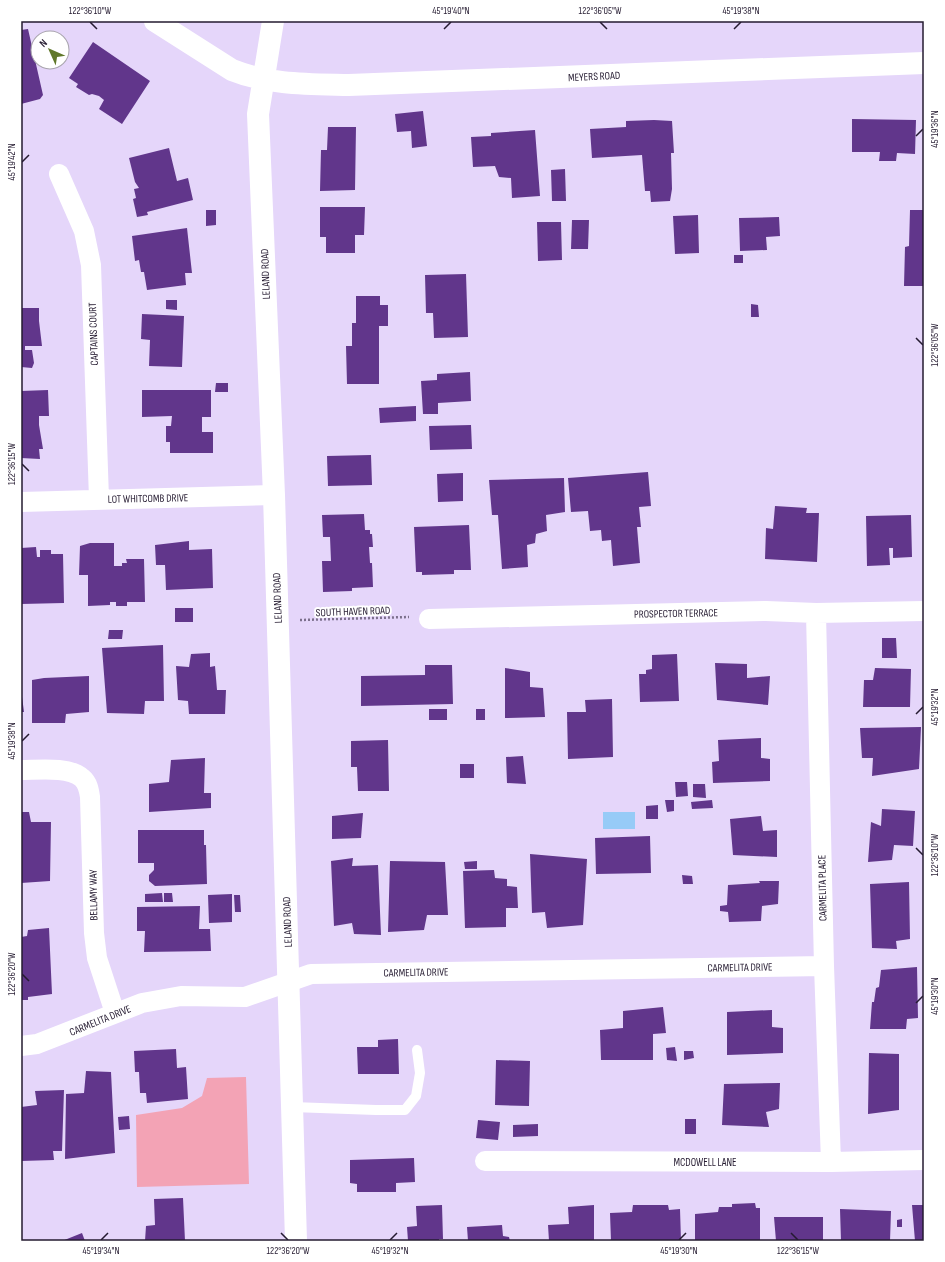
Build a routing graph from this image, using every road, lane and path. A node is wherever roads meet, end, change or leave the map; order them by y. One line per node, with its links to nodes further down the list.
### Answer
1 (155, 21): 4 (street)
2 (273, 21): 4 (street, LELAND ROAD)
3 (924, 63): 4 (street, MEYERS ROAD)
4 (263, 80): 6 (street, LELAND ROAD)
5 (60, 174): 7 (street, CAPTAINS COURT)
6 (274, 495): 7 (street, LOT WHITCOMB DRIVE); 12 (street, LELAND ROAD)
7 (99, 499): 8 (street, LOT WHITCOMB DRIVE)
8 (21, 502)
9 (924, 611): 10 (street, PROSPECTOR TERRACE)
10 (816, 613): 11 (street, PROSPECTOR TERRACE); 14 (street, CARMELITA PLACE)
11 (429, 619): 12 (path, SOUTH HAVEN ROAD)
12 (277, 621): 15 (street, LELAND ROAD)
13 (21, 770): 16 (street, BELLAMY WAY)
14 (824, 966): 15 (street, CARMELITA DRIVE); 22 (street, CARMELITA PLACE)
15 (289, 982): 16 (street, CARMELITA DRIVE); 19 (street, LELAND ROAD)
16 (115, 1013): 17 (street, CARMELITA DRIVE)
17 (21, 1046)
18 (417, 1050): 19 (lane)
19 (292, 1107): 23 (street, LELAND ROAD)
20 (924, 1160): 22 (street, MCDOWELL LANE)
21 (485, 1161): 22 (street, MCDOWELL LANE)
22 (830, 1162)
23 (296, 1241)

